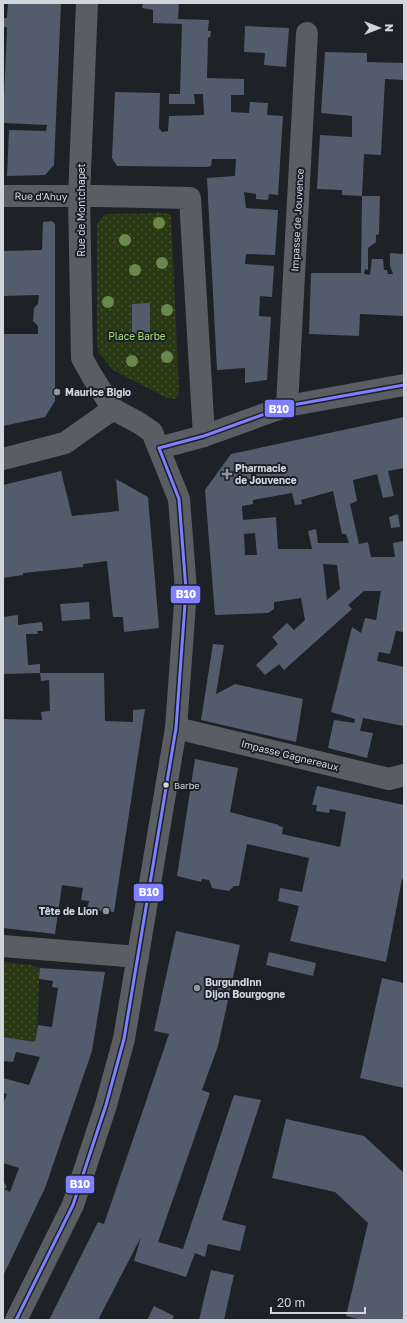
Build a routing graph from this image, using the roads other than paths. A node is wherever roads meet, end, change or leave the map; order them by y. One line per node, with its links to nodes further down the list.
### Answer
1 (87, 3): 4 (street, Rue de Montchapet)
2 (307, 33): 6 (street, Impasse de Jouvence)
3 (3, 196): 4 (street, Rue d'Ahuy)
4 (80, 196): 7 (street, Rue de Montchapet); 8 (street)
5 (404, 385): 6 (street)
6 (287, 406): 8 (street)
7 (113, 409): 9 (street); 10 (street)
8 (204, 436): 9 (street)
9 (159, 448): 11 (street)
10 (3, 459)
11 (176, 728): 12 (street, Impasse Gagnereaux); 14 (street)
12 (404, 775)
13 (3, 946): 14 (street)
14 (138, 957): 15 (street)
15 (16, 1320)

